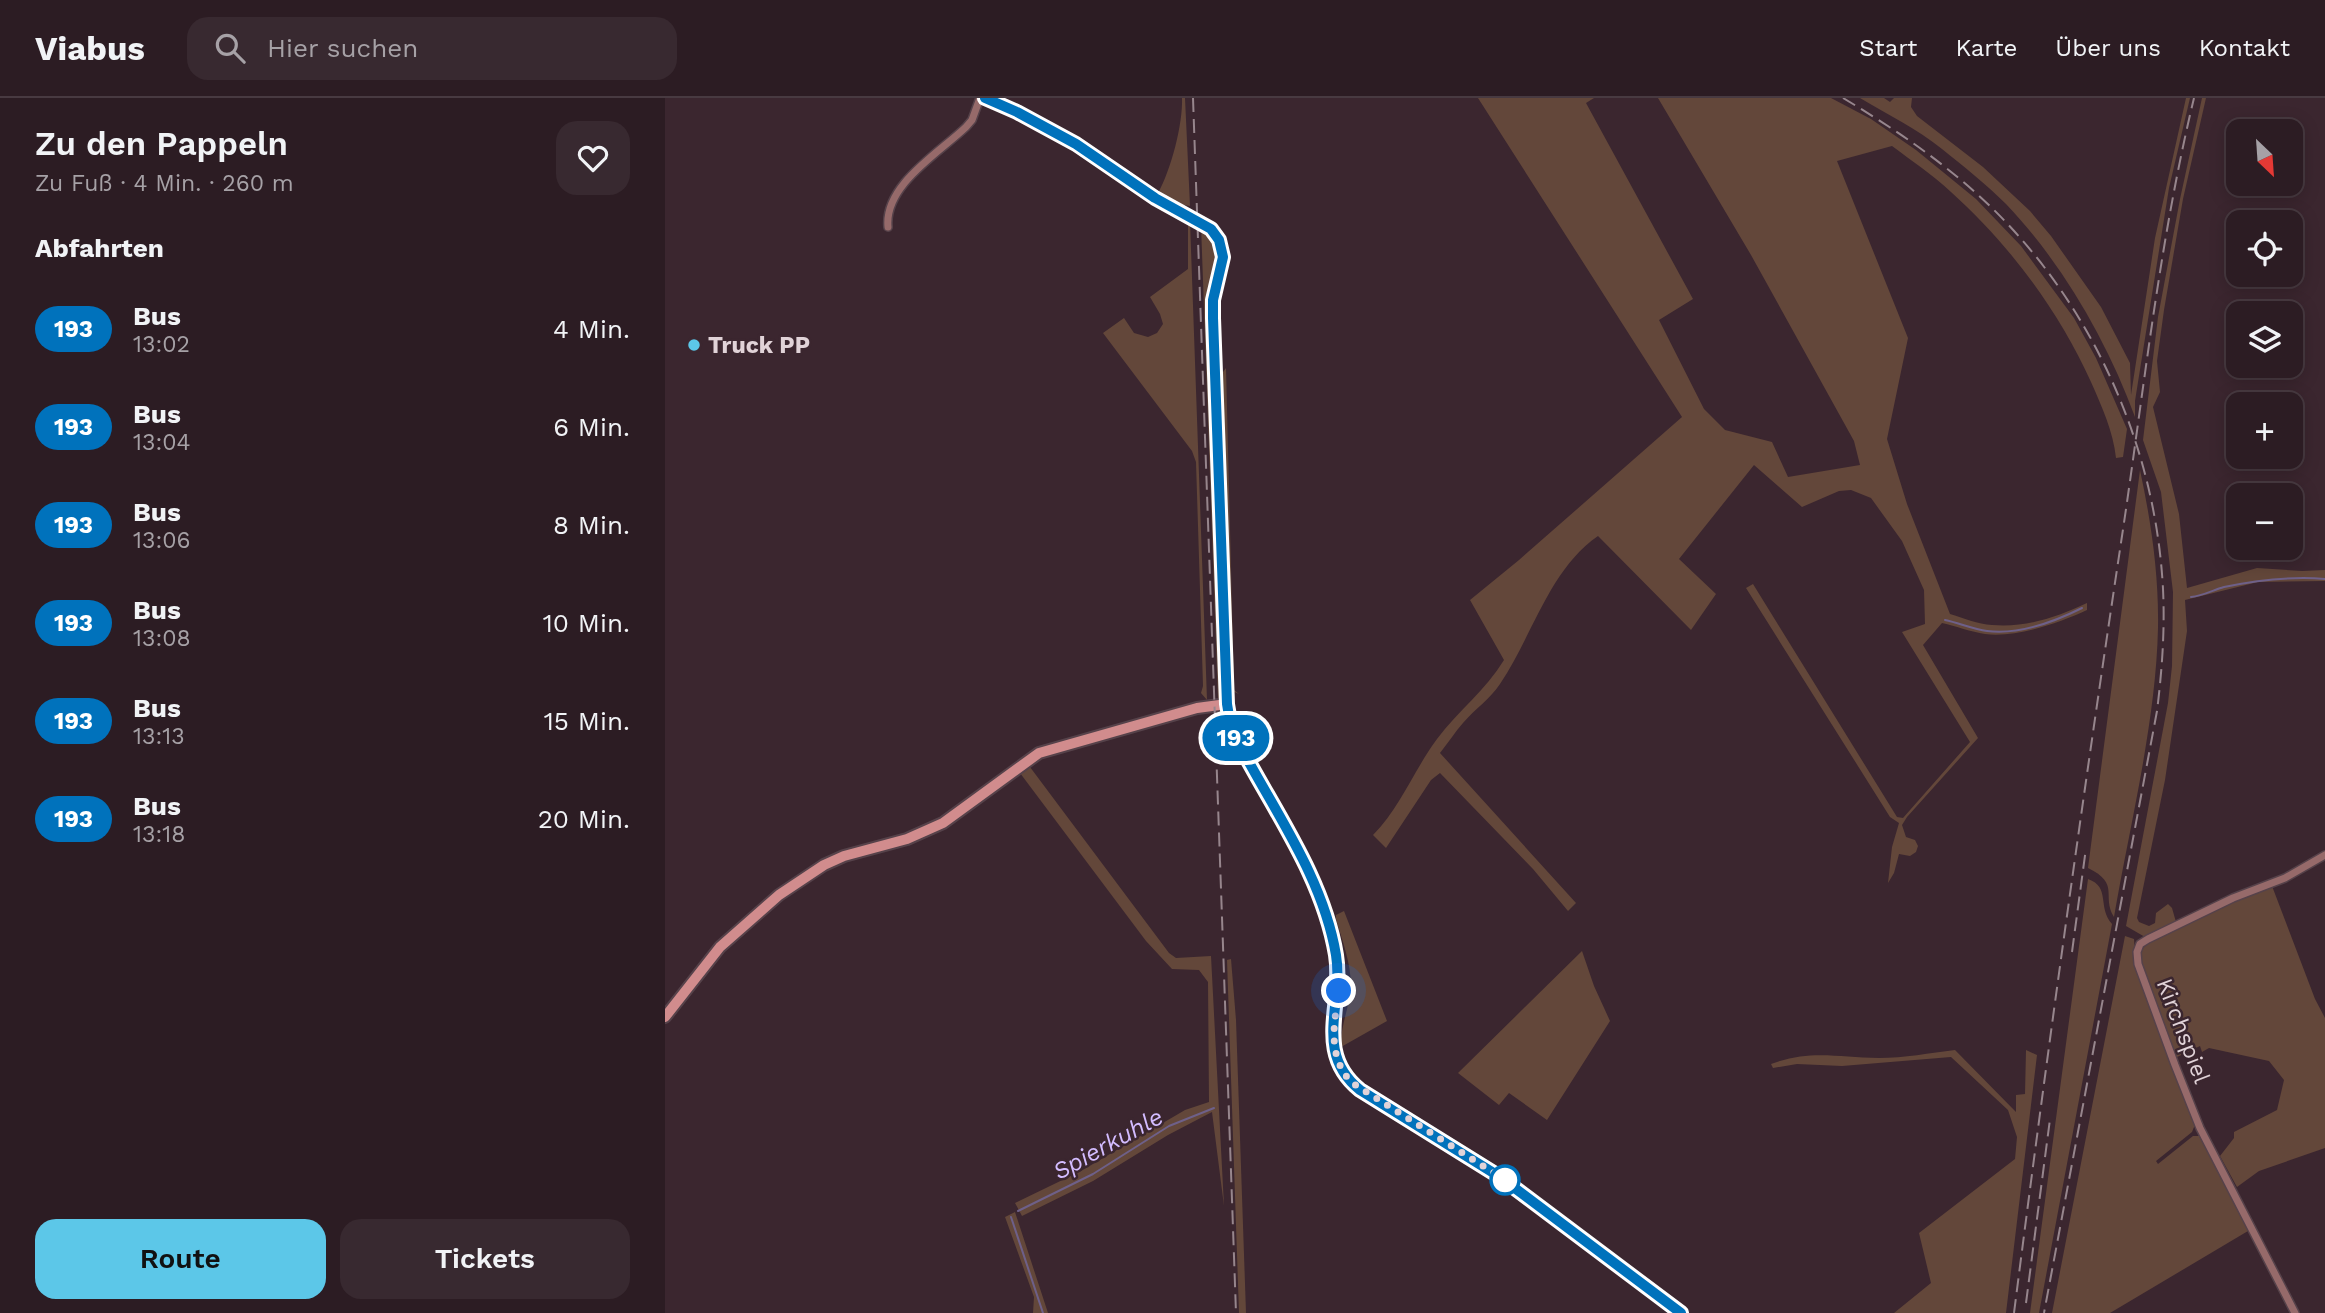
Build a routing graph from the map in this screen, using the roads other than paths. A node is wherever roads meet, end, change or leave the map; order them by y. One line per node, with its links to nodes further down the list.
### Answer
1 (983, 98): 2 (street); 3 (street)
2 (888, 227)
3 (1227, 704): 5 (street); 6 (street)
4 (2325, 855): 7 (street, Kirchspiel)
5 (665, 1017)
6 (1681, 1313)
7 (2295, 1313)

